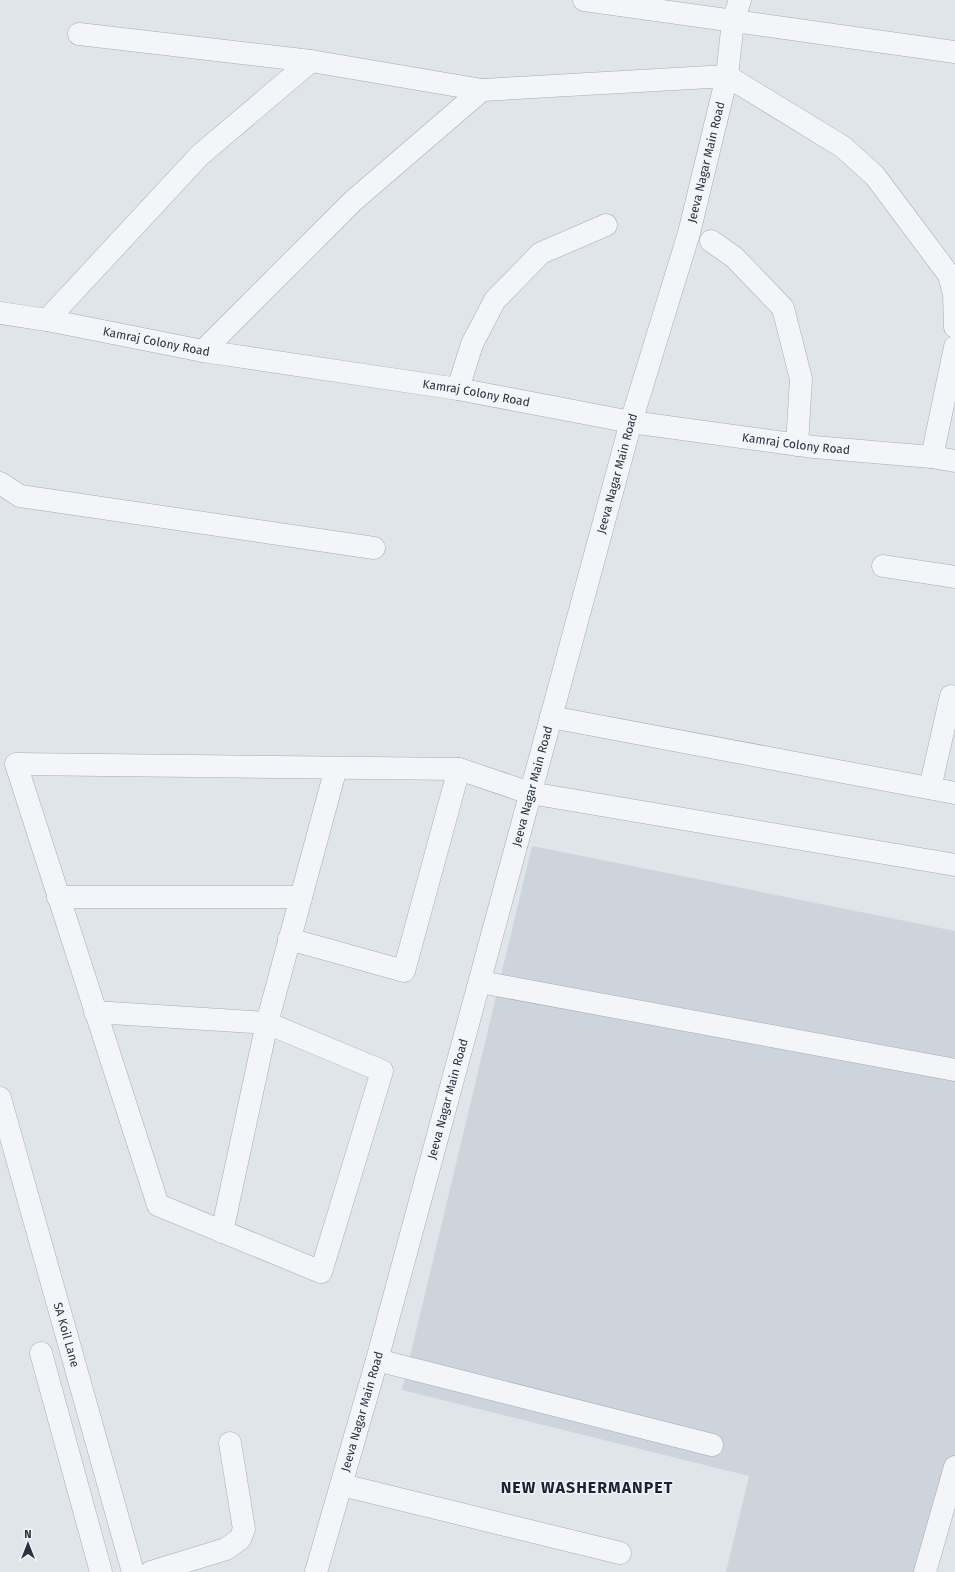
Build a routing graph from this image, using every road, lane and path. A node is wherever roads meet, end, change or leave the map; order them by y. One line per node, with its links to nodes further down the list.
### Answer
1 (584, 0): 3 (street)
2 (740, 0): 3 (street, Jeeva Nagar Main Road)
3 (733, 21): 5 (street); 7 (street, Jeeva Nagar Main Road)
4 (79, 34): 6 (street)
5 (955, 52)
6 (312, 61): 8 (street); 13 (street)
7 (727, 76): 8 (street); 11 (street); 18 (street, Jeeva Nagar Main Road)
8 (482, 90): 16 (street)
9 (606, 225): 17 (street)
10 (711, 241): 19 (street)
11 (954, 293): 14 (street)
12 (0, 313): 13 (street, Kamraj Colony Road)
13 (47, 320): 16 (street, Kamraj Colony Road)
14 (955, 327)
15 (955, 347): 20 (street)
16 (203, 351): 17 (street, Kamraj Colony Road)
17 (458, 389): 18 (street, Kamraj Colony Road)
18 (631, 422): 19 (street, Kamraj Colony Road); 27 (street, Jeeva Nagar Main Road)
19 (797, 445): 20 (street, Kamraj Colony Road)
20 (932, 457): 21 (street, Kamraj Colony Road)
21 (955, 461)
22 (0, 483): 23 (street)
23 (374, 548)
24 (883, 566): 25 (street)
25 (955, 577)
26 (951, 696): 30 (street)
27 (551, 717): 30 (street); 31 (street, Jeeva Nagar Main Road)
28 (336, 768): 29 (street); 34 (street); 35 (street)
29 (459, 769): 31 (street); 36 (street)
30 (930, 788): 32 (street)
31 (530, 793): 33 (street); 37 (street, Jeeva Nagar Main Road)
32 (955, 793)
33 (955, 865)
34 (58, 896): 35 (street); 38 (street)
35 (301, 897): 36 (street)
36 (290, 939): 39 (street)
37 (480, 982): 40 (street); 44 (street, Jeeva Nagar Main Road)
38 (95, 1012): 39 (street); 42 (street)
39 (267, 1023): 42 (street); 42 (street)
40 (955, 1070)
41 (0, 1098): 51 (street, SA Koil Lane)
42 (222, 1232)
43 (41, 1353): 50 (street)
44 (377, 1360): 46 (street); 48 (street, Jeeva Nagar Main Road)
45 (230, 1443): 52 (street)
46 (712, 1445)
47 (955, 1467): 54 (street)
48 (342, 1485): 49 (street); 53 (street, Jeeva Nagar Main Road)
49 (620, 1553)
50 (101, 1572)
51 (133, 1572)
52 (151, 1572)
53 (316, 1572)
54 (925, 1572)

